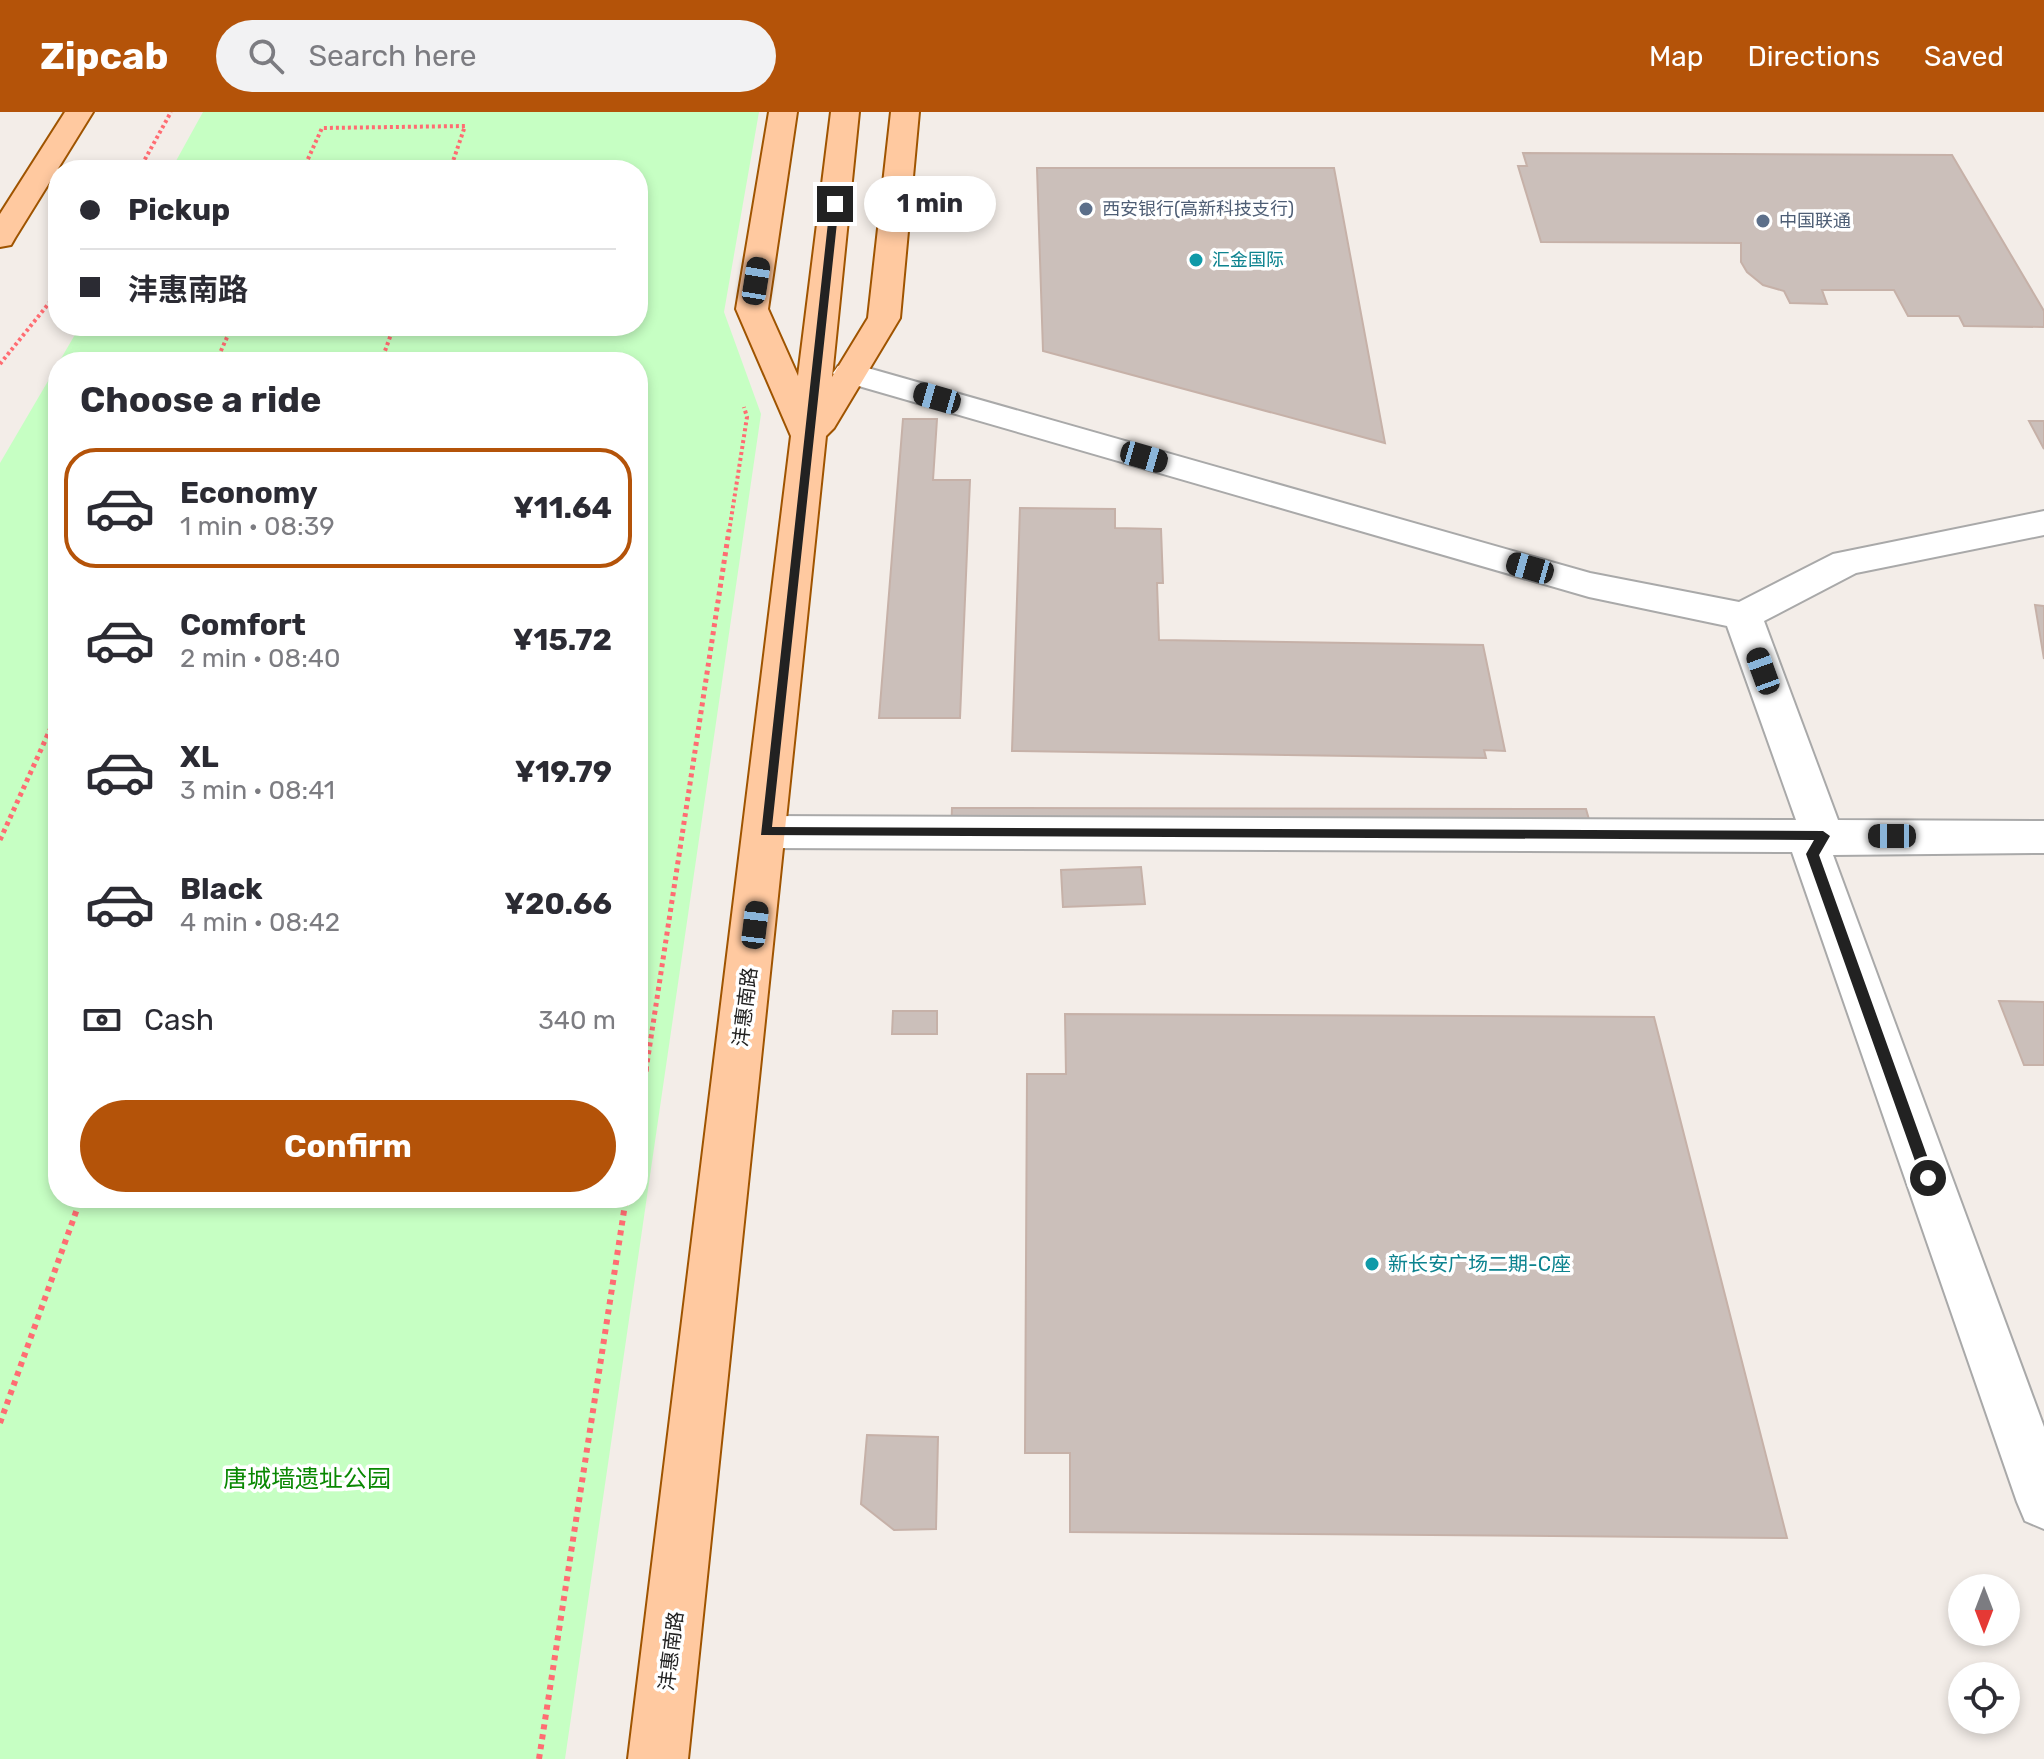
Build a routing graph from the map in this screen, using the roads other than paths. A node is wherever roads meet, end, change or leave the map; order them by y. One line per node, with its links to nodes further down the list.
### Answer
1 (79, 112): 5 (main road)
2 (783, 112): 9 (main road)
3 (845, 112): 9 (main road, 沣惠南路)
4 (905, 112): 8 (main road)
5 (49, 160)
6 (48, 161): 7 (main road)
7 (0, 238)
8 (850, 373): 9 (main road); 11 (street)
9 (810, 440): 12 (main road, 沣惠南路)
10 (2044, 523): 11 (street)
11 (1743, 616): 13 (street)
12 (765, 832): 13 (street); 16 (main road, 沣惠南路)
13 (1823, 836): 14 (street); 15 (street)
14 (2044, 837)
15 (2044, 1502)
16 (658, 1759)

